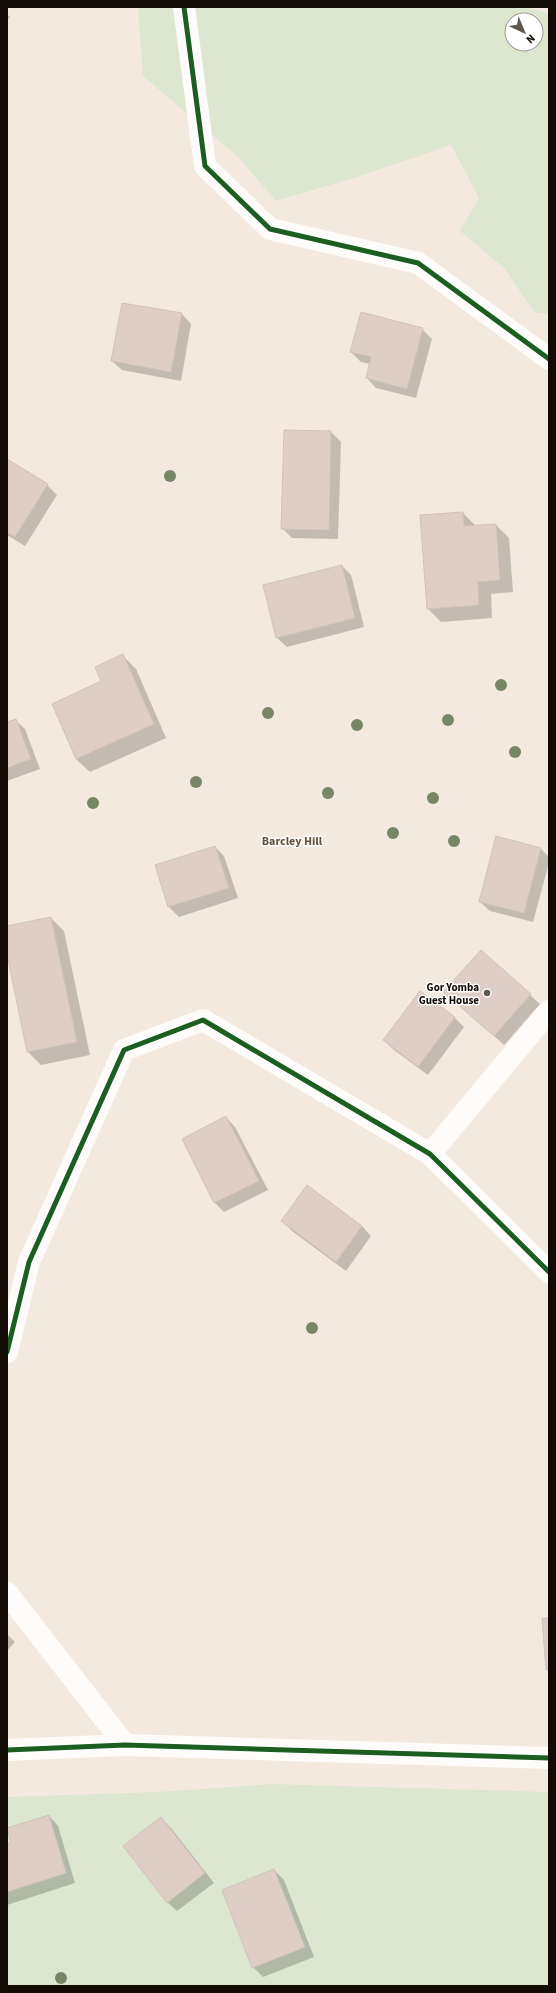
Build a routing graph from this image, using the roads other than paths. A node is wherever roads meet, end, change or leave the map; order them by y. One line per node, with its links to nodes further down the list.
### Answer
1 (184, 7): 2 (street)
2 (549, 358)
3 (549, 1012): 4 (street)
4 (430, 1154): 5 (street); 6 (street)
5 (549, 1272)
6 (7, 1352)
7 (7, 1593): 8 (street)
8 (125, 1745): 9 (street); 10 (street)
9 (7, 1750)
10 (549, 1758)

